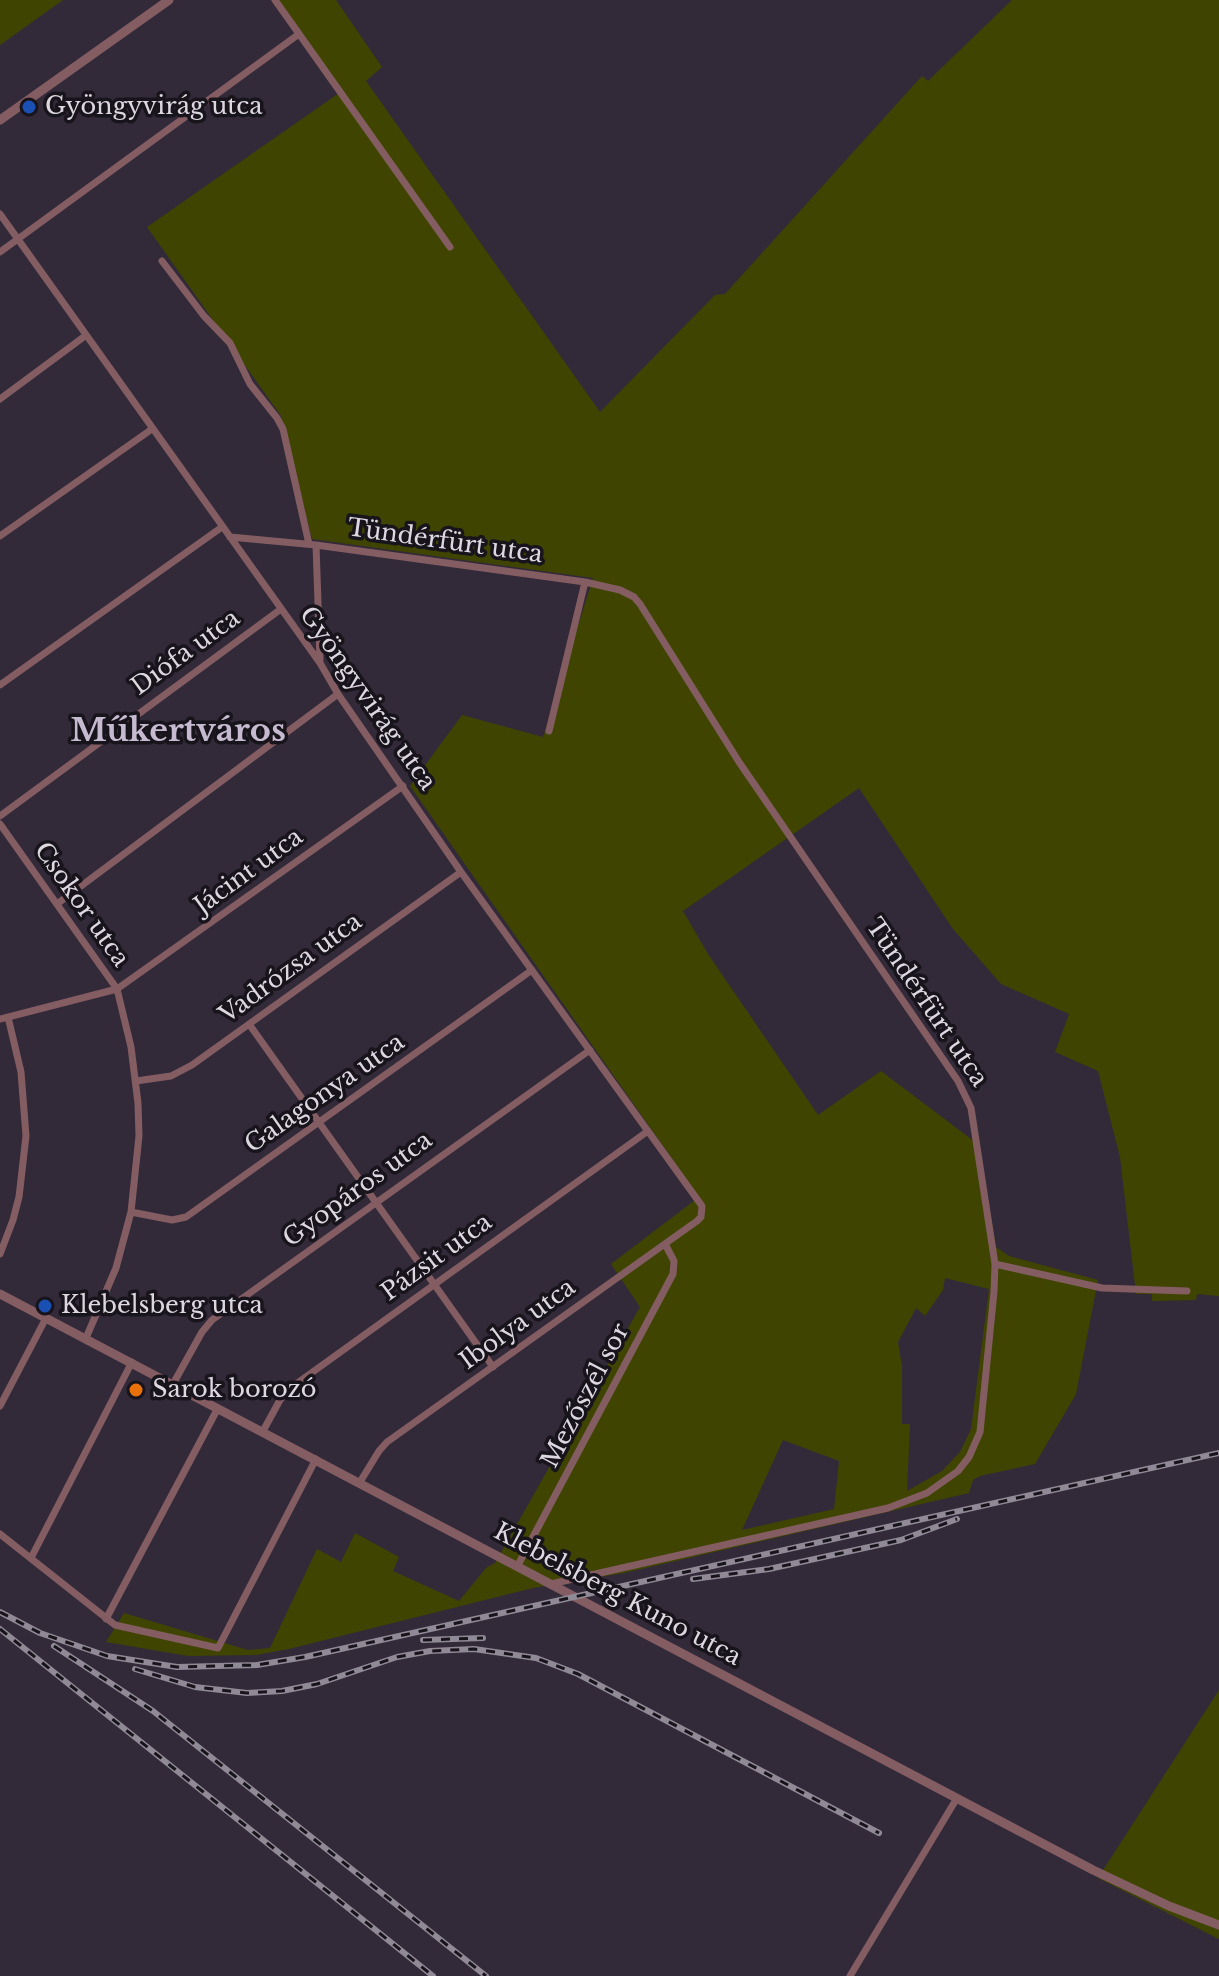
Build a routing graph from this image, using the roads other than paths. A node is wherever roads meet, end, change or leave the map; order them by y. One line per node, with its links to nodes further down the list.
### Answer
1 (169, 0): 4 (street)
2 (275, 0): 3 (street)
3 (299, 34): 6 (street); 7 (street)
4 (0, 120)
5 (0, 214): 6 (street, Gyöngyvirág utca)
6 (18, 240): 8 (street); 10 (street, Gyöngyvirág utca)
7 (450, 247)
8 (0, 252)
9 (162, 261): 16 (street)
10 (85, 336): 11 (street); 12 (street, Gyöngyvirág utca)
11 (0, 399)
12 (152, 429): 13 (street, Gyöngyvirág utca); 14 (street)
13 (222, 527): 15 (street, Gyöngyvirág utca); 20 (street)
14 (0, 536)
15 (230, 537): 16 (street, Tündérfürt utca); 18 (street, Gyöngyvirág utca)
16 (313, 544): 17 (street, Tündérfürt utca); 19 (street)
17 (585, 582): 22 (street); 41 (street, Tündérfürt utca)
18 (281, 609): 19 (street, Gyöngyvirág utca); 24 (street, Diófa utca)
19 (320, 663): 21 (street, Gyöngyvirág utca)
20 (0, 685)
21 (338, 694): 23 (street, Gyöngyvirág utca); 27 (street)
22 (549, 731)
23 (403, 786): 26 (street, Gyöngyvirág utca); 29 (street, Jácint utca)
24 (0, 816)
25 (0, 824): 27 (street, Csokor utca)
26 (461, 872): 28 (street, Gyöngyvirág utca); 31 (street, Vadrózsa utca)
27 (57, 904): 29 (street, Csokor utca)
28 (532, 970): 32 (street, Gyöngyvirág utca); 34 (street, Galagonya utca)
29 (117, 989): 30 (street); 33 (street, Csokor utca)
30 (4, 1018): 40 (street)
31 (249, 1024): 33 (street, Vadrózsa utca); 34 (street)
32 (590, 1050): 35 (street, Gyöngyvirág utca); 36 (street, Gyopáros utca)
33 (136, 1081): 38 (street, Csokor utca)
34 (319, 1122): 36 (street); 38 (street, Galagonya utca)
35 (648, 1131): 37 (street, Gyöngyvirág utca); 42 (street, Pázsit utca)
36 (376, 1201): 42 (street); 49 (street, Gyopáros utca)
37 (702, 1206): 39 (street, Ibolya utca)
38 (131, 1212): 46 (street, Csokor utca)
39 (665, 1244): 48 (street, Ibolya utca); 57 (street, Mezőszél sor)
40 (0, 1254)
41 (995, 1264): 43 (street); 58 (street, Tündérfürt utca)
42 (434, 1285): 48 (street); 52 (street, Pázsit utca)
43 (1187, 1291)
44 (0, 1294): 45 (street, Klebelsberg Kuno utca)
45 (46, 1318): 46 (street, Klebelsberg Kuno utca); 50 (street)
46 (86, 1338): 47 (street, Klebelsberg Kuno utca)
47 (132, 1362): 49 (street, Klebelsberg Kuno utca); 56 (street)
48 (493, 1367): 54 (street, Ibolya utca)
49 (173, 1384): 51 (street, Klebelsberg Kuno utca)
50 (0, 1406)
51 (218, 1408): 52 (street, Klebelsberg Kuno utca); 59 (street)
52 (263, 1431): 53 (street, Klebelsberg Kuno utca)
53 (317, 1459): 54 (street, Klebelsberg Kuno utca); 59 (street)
54 (360, 1482): 57 (street, Klebelsberg Kuno utca)
55 (0, 1534): 56 (street)
56 (31, 1558): 59 (street)
57 (518, 1565): 58 (street, Klebelsberg Kuno utca)
58 (551, 1584): 60 (street, Klebelsberg Kuno utca)
59 (106, 1619)
60 (957, 1798): 61 (street, Klebelsberg Kuno utca); 62 (street)
61 (1219, 1925)
62 (850, 1976)

